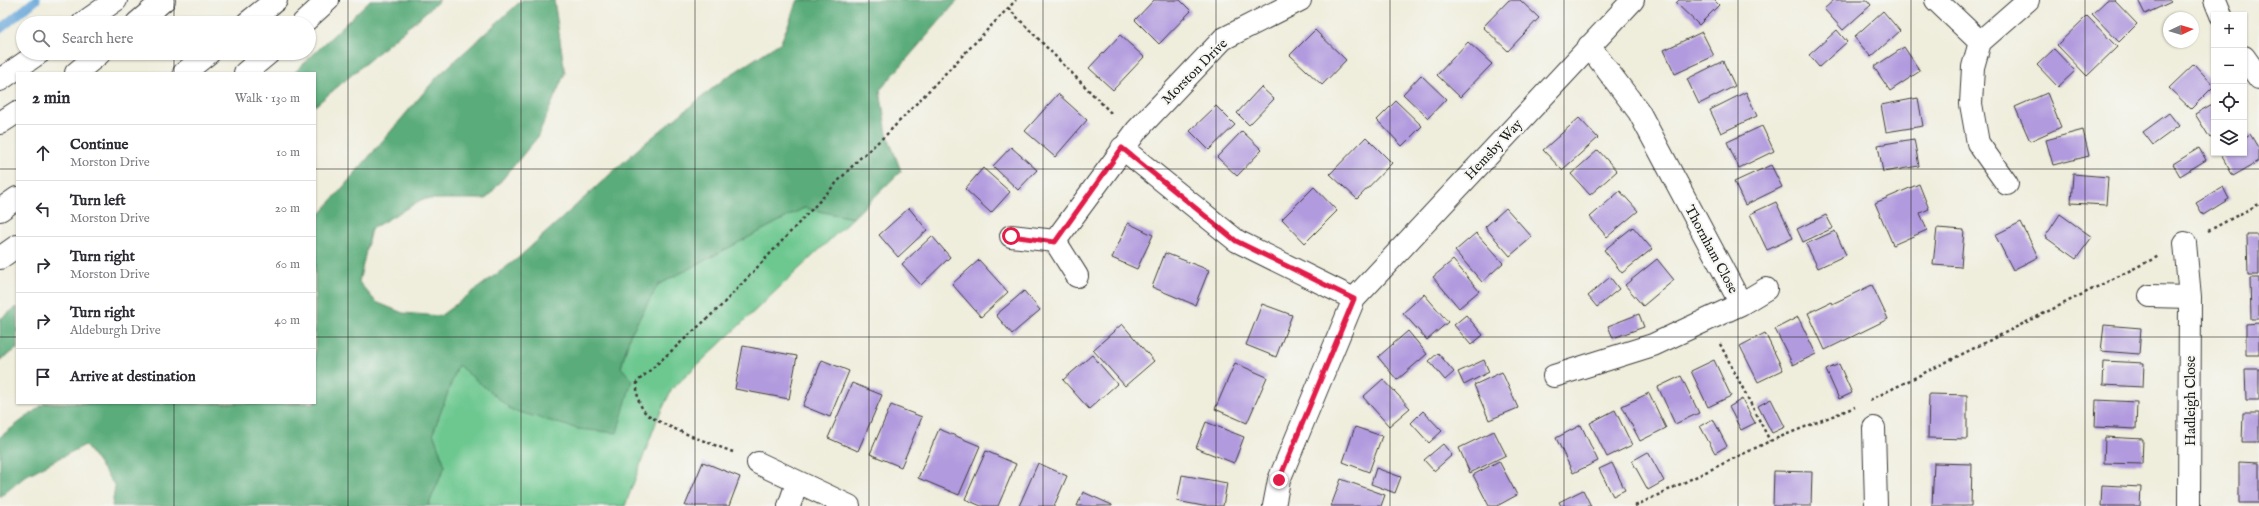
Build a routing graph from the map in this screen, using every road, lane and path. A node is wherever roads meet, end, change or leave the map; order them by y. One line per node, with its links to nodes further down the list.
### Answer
1 (116, 0): 13 (main road)
2 (164, 0): 14 (main road)
3 (276, 0): 15 (main road)
4 (328, 0): 16 (main road)
5 (1016, 0): 11 (path)
6 (1300, 0): 31 (main road, Morston Drive)
7 (1632, 0): 18 (main road, Hemsby Way)
8 (1936, 0): 17 (main road)
9 (2028, 0): 17 (main road)
10 (2216, 0): 12 (main road)
11 (1008, 8): 31 (path); 53 (path)
12 (2220, 12)
13 (93, 16)
14 (145, 16)
15 (256, 16)
16 (311, 16)
17 (1980, 42): 32 (main road)
18 (1589, 46): 45 (main road, Hemsby Way); 46 (main road, Thornham Close)
19 (30, 60): 28 (main road)
20 (92, 60): 24 (main road)
21 (201, 60): 25 (main road)
22 (261, 60): 26 (main road)
23 (2247, 61): 27 (main road)
24 (77, 72)
25 (185, 72)
26 (247, 72)
27 (2259, 78)
28 (0, 80)
29 (16, 113): 30 (main road)
30 (0, 123)
31 (1128, 142): 37 (main road, Morston Drive); 45 (main road)
32 (2007, 184)
33 (16, 199): 35 (main road)
34 (2259, 204): 38 (path)
35 (0, 210)
36 (1011, 236): 37 (main road)
37 (1055, 242): 41 (main road)
38 (2185, 243): 44 (main road, Hadleigh Close); 49 (path)
39 (16, 247): 40 (main road)
40 (0, 258)
41 (1077, 276)
42 (1766, 289): 46 (main road)
43 (2150, 296): 44 (main road)
44 (2190, 297): 60 (main road, Hadleigh Close)
45 (1354, 299): 57 (main road)
46 (1741, 304): 47 (main road, Thornham Close)
47 (1708, 320): 48 (main road, Thornham Close); 52 (path)
48 (1554, 376)
49 (1864, 402)
50 (1857, 406): 52 (path)
51 (1874, 428): 59 (main road)
52 (1770, 441): 58 (path)
53 (758, 463): 54 (main road)
54 (797, 483): 55 (main road); 56 (main road)
55 (789, 506)
56 (849, 506)
57 (1274, 506)
58 (1635, 506)
59 (1876, 506)
60 (2189, 506)

